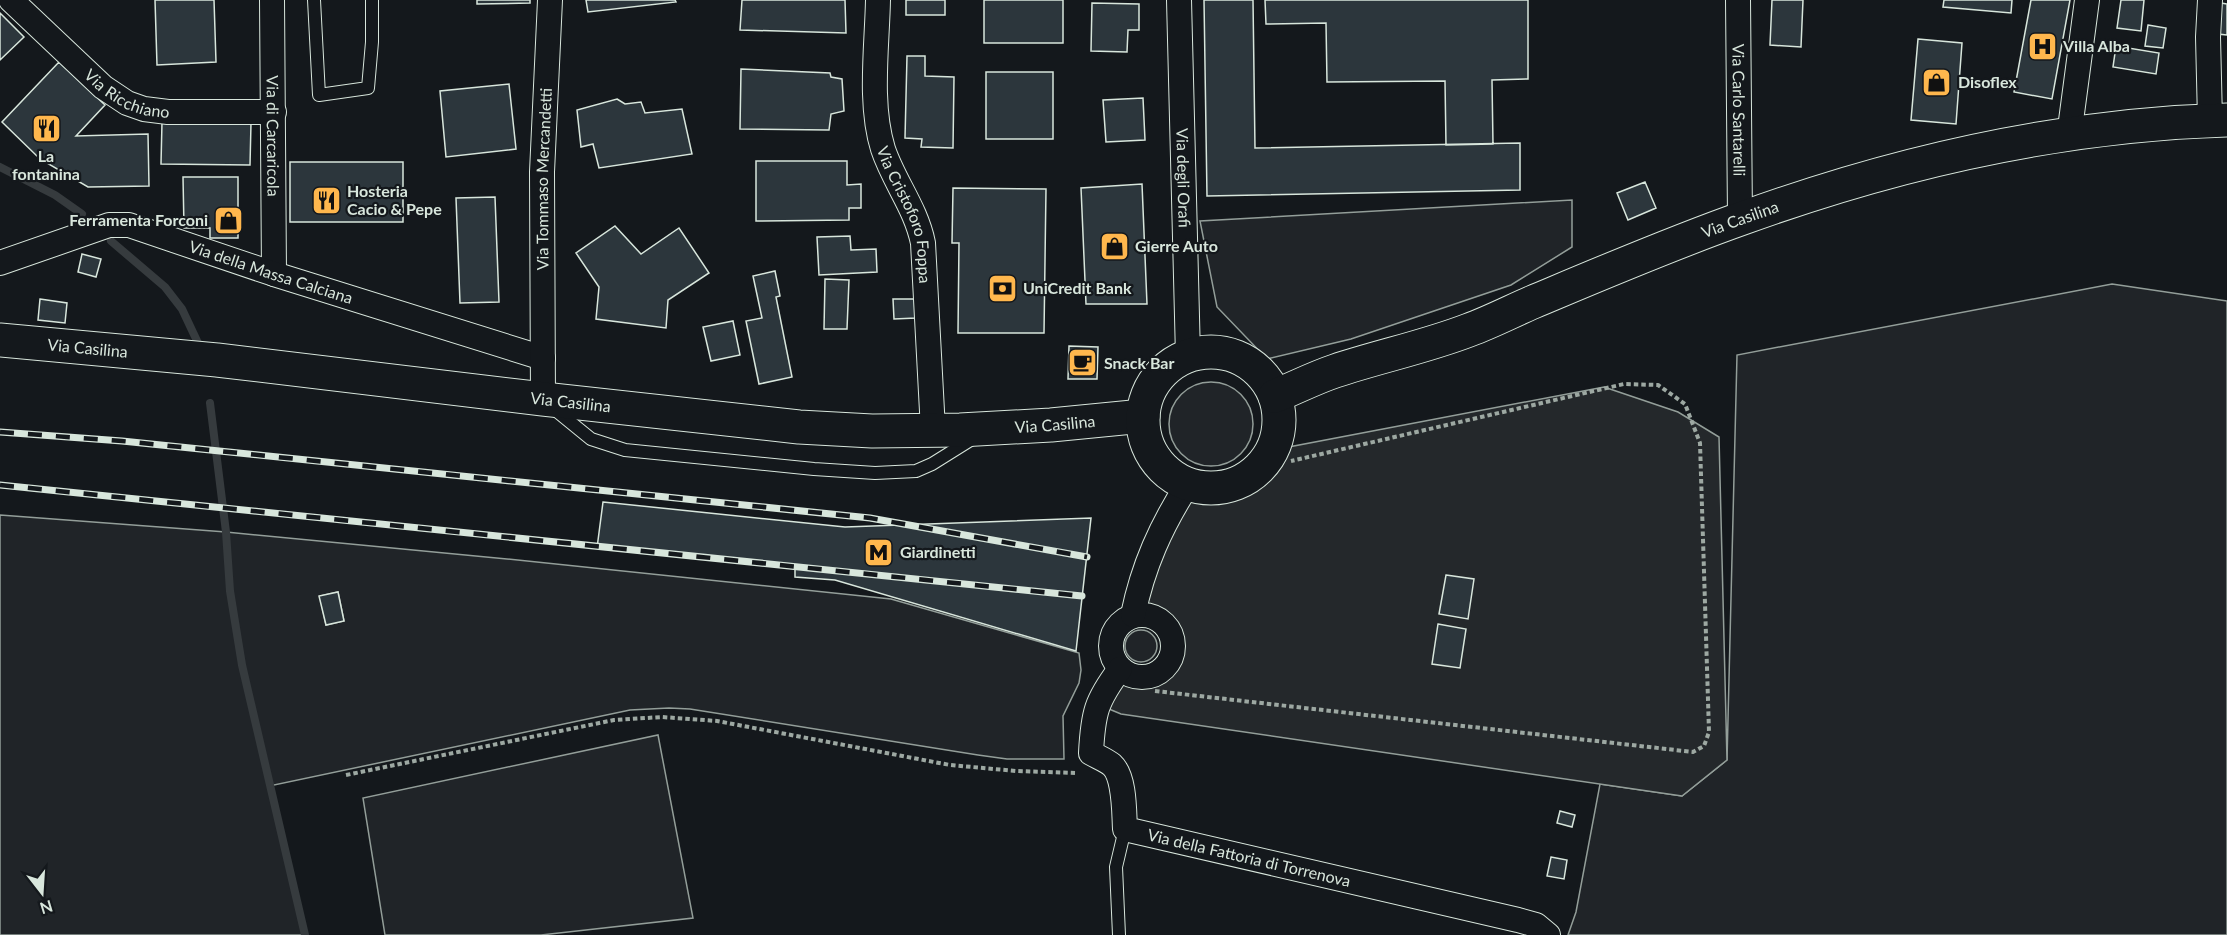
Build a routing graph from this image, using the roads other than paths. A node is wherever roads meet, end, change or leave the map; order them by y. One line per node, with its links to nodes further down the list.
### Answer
1 (11, 0): 11 (street, Via Ricchiano)
2 (272, 0): 11 (street, Via di Carcaricola)
3 (314, 0): 4 (lane)
4 (372, 0)
5 (550, 0): 19 (street, Via Tommaso Mercandetti)
6 (878, 0): 24 (street, Via Cristoforo Foppa)
7 (1179, 0): 18 (street, Via degli Orafi)
8 (1738, 0): 14 (street, Via Carlo Santarelli)
9 (2087, 0): 13 (street)
10 (2210, 0): 12 (street)
11 (274, 112): 16 (street, Via di Carcaricola)
12 (2219, 120): 13 (main road, Via Casilina)
13 (2069, 136): 14 (main road, Via Casilina)
14 (1740, 219): 20 (main road, Via Casilina)
15 (0, 263): 16 (street, Via della Massa Calciana)
16 (274, 274): 19 (street, Via della Massa Calciana)
17 (0, 340): 21 (main road, Via Casilina)
18 (1188, 356): 20 (main road); 22 (main road)
19 (543, 358): 21 (street, Via Tommaso Mercandetti)
20 (1275, 396): 25 (main road)
21 (543, 399): 23 (lane); 24 (main road, Via Casilina)
22 (1143, 416): 23 (main road, Via Casilina); 25 (main road)
23 (988, 429): 24 (main road, Via Casilina)
24 (933, 430)
25 (1188, 484): 26 (street)
26 (1133, 615): 27 (street); 27 (street)
27 (1120, 669): 28 (street, Via della Fattoria di Torrenova)
28 (1125, 829): 29 (lane); 30 (street, Via della Fattoria di Torrenova)
29 (1119, 935)
30 (1548, 935)

